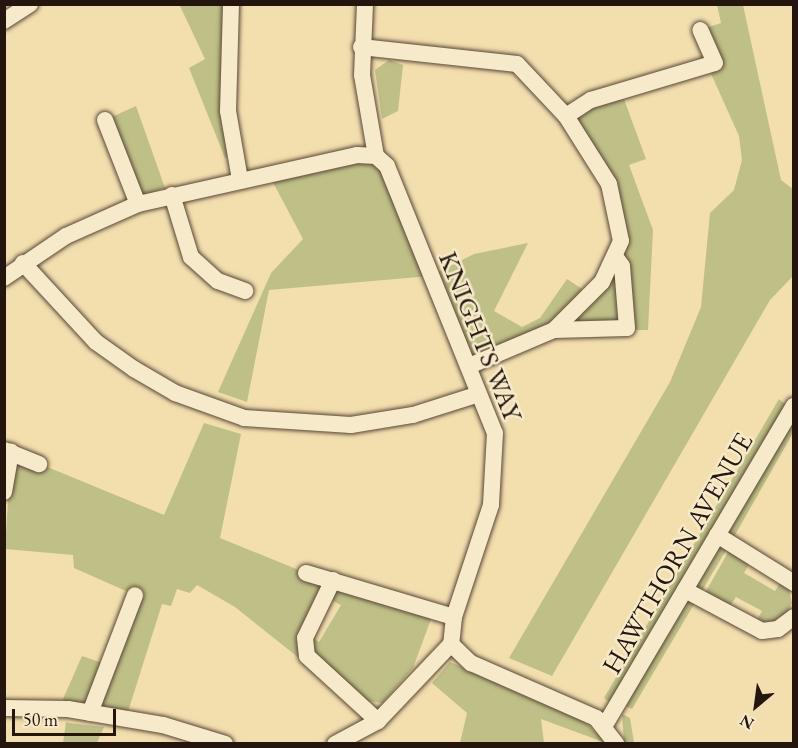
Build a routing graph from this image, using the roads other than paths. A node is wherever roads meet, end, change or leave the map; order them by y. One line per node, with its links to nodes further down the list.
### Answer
1 (30, 4): 4 (street)
2 (231, 4): 10 (street)
3 (365, 4): 6 (street, KNIGHTS WAY)
4 (4, 21)
5 (700, 30): 7 (street)
6 (361, 47): 7 (street); 9 (street, KNIGHTS WAY)
7 (566, 116): 13 (street)
8 (105, 120): 12 (street)
9 (376, 156): 10 (street); 18 (street, KNIGHTS WAY)
10 (240, 180): 11 (street)
11 (172, 195): 12 (street); 16 (street)
12 (138, 204): 14 (street)
13 (616, 259): 17 (street); 17 (street)
14 (23, 263): 15 (street); 19 (street)
15 (4, 278)
16 (245, 291)
17 (554, 330): 18 (street)
18 (470, 366): 19 (street, KNIGHTS WAY)
19 (479, 394): 30 (street, KNIGHTS WAY)
20 (794, 406): 24 (street, HAWTHORN AVENUE)
21 (8, 451): 22 (street); 23 (street)
22 (39, 464)
23 (4, 492)
24 (717, 535): 27 (street); 28 (street, HAWTHORN AVENUE)
25 (306, 573): 26 (street)
26 (333, 580): 30 (street); 35 (street)
27 (794, 583)
28 (685, 590): 31 (street); 36 (street, HAWTHORN AVENUE)
29 (135, 595): 34 (street)
30 (454, 617): 32 (street, KNIGHTS WAY)
31 (794, 617)
32 (451, 644): 35 (street); 36 (street)
33 (4, 708): 34 (street)
34 (90, 713): 38 (street)
35 (378, 721): 37 (street)
36 (604, 726): 40 (street)
37 (360, 739): 39 (street)
38 (225, 744)
39 (335, 744)
40 (616, 744)

